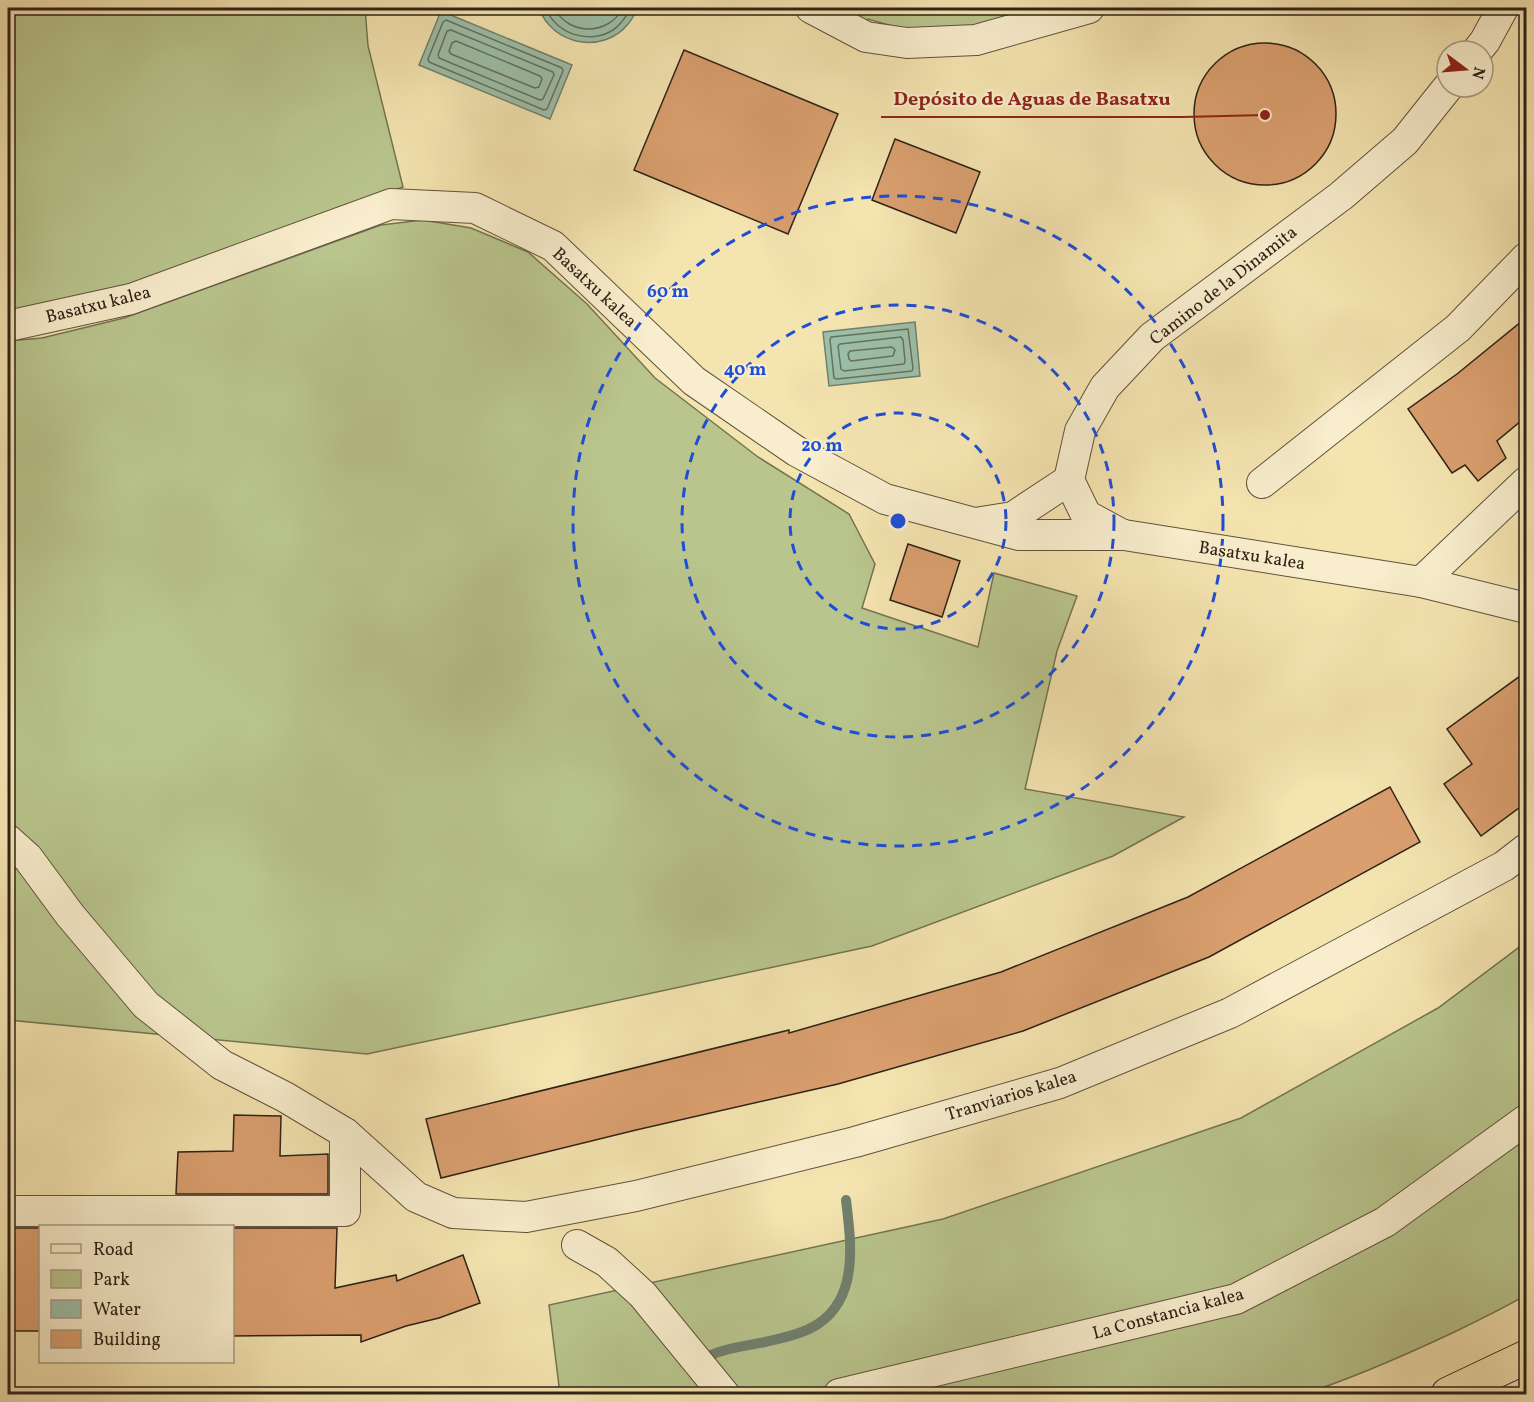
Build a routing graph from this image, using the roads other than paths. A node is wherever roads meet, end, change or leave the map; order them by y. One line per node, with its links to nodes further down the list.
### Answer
1 (811, 8): 2 (street)
2 (1089, 8)
3 (1503, 8): 4 (street)
4 (1486, 39)
5 (1438, 99): 8 (street, Camino de la Dinamita)
6 (1527, 258): 10 (street)
7 (8, 326): 11 (street, Basatxu kalea)
8 (1069, 480): 11 (street, Basatxu kalea); 12 (street)
9 (1527, 482): 13 (street)
10 (1262, 483)
11 (975, 523): 12 (street, Basatxu kalea)
12 (1124, 535): 13 (street, Basatxu kalea)
13 (1421, 582): 14 (street, Basatxu kalea)
14 (1527, 608)
15 (8, 840): 18 (street)
16 (1527, 849): 18 (street, Tranviarios kalea)
17 (1527, 1120): 24 (street, La Constancia kalea)
18 (345, 1133): 19 (street)
19 (8, 1211)
20 (577, 1245): 23 (street)
21 (1527, 1357): 22 (highway)
22 (1457, 1391)
23 (724, 1395)
24 (839, 1395)

